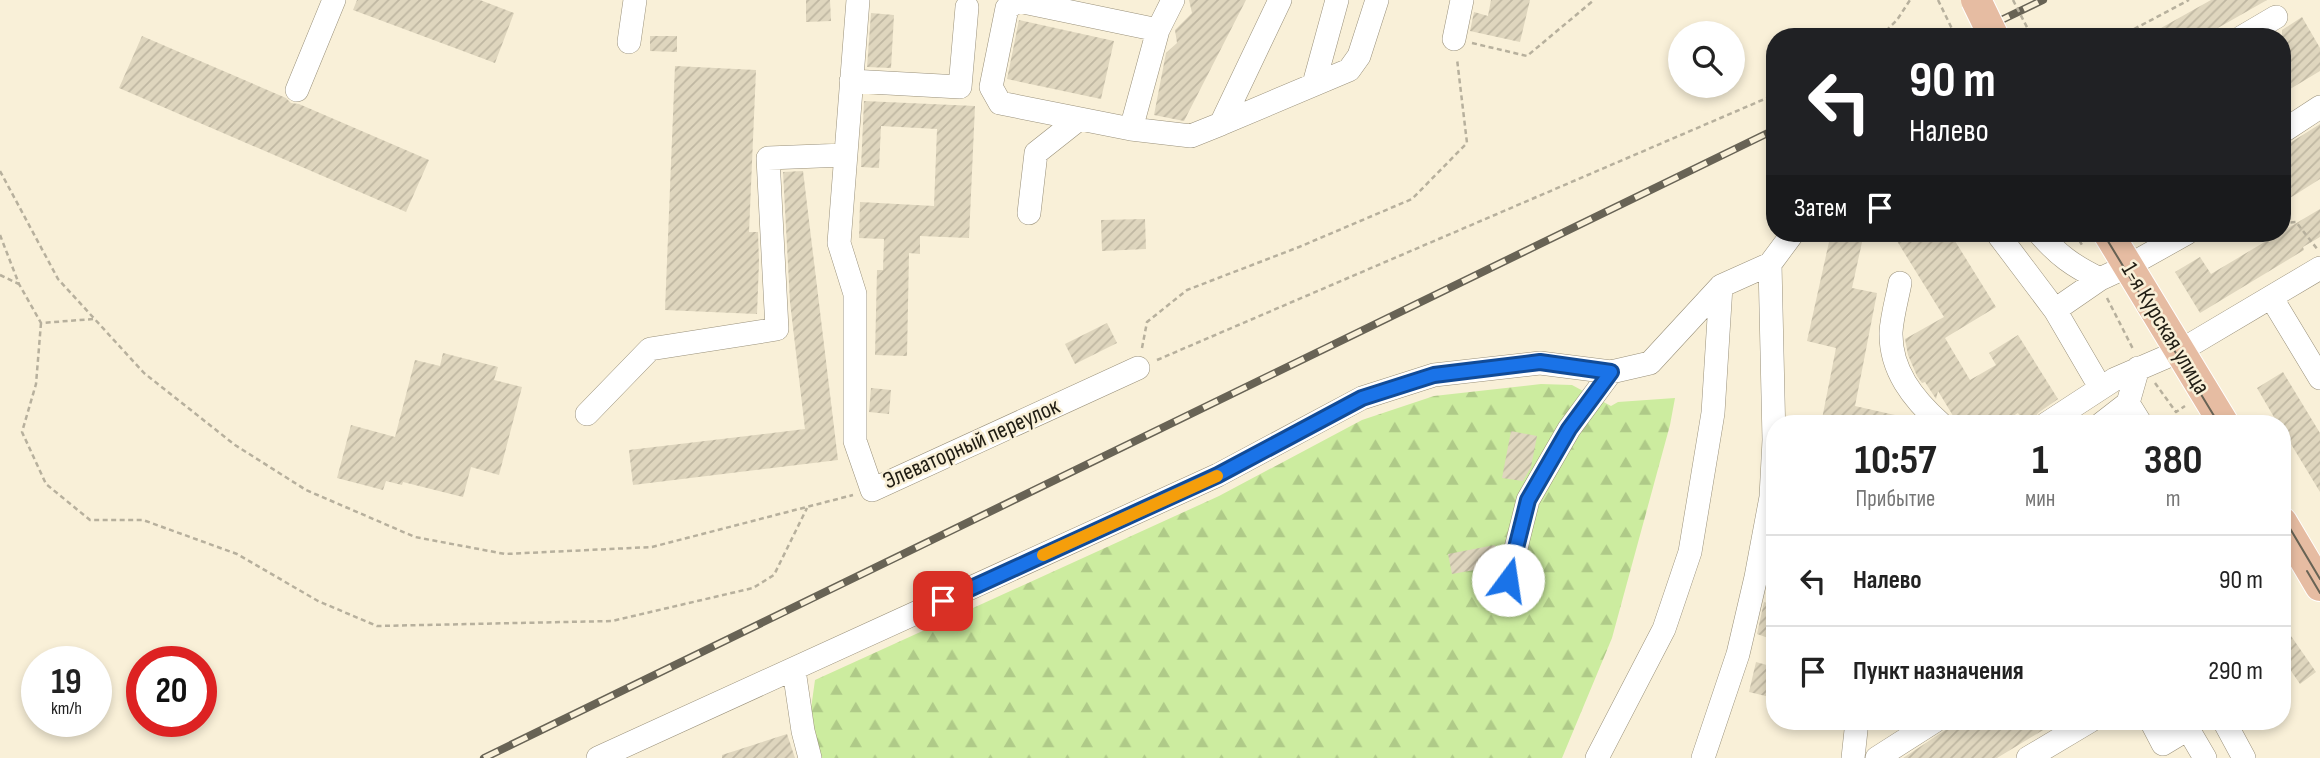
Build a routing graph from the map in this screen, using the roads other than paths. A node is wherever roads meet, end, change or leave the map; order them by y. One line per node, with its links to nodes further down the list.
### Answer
1 (334, 0): 19 (street)
2 (635, 0): 16 (street)
3 (858, 0): 17 (street, Элеваторный переулок)
4 (1173, 0): 14 (street)
5 (1280, 0): 22 (street)
6 (1338, 0): 18 (street)
7 (1377, 0): 18 (street)
8 (1462, 0): 15 (street)
9 (1976, 0): 12 (main road, bridge)
10 (967, 7): 17 (street)
11 (2276, 17): 13 (street)
12 (1990, 28)
13 (2257, 28)
14 (1157, 30): 21 (street); 24 (street)
15 (1454, 39)
16 (629, 42)
17 (851, 81): 25 (street, Элеваторный переулок)
18 (1314, 84): 22 (street)
19 (297, 90)
20 (2320, 107): 23 (street)
21 (1079, 119): 24 (street); 26 (street)
22 (1221, 124): 24 (street)
23 (2291, 126)
24 (1131, 129)
25 (845, 155): 41 (street, Элеваторный переулок); 47 (street)
26 (1029, 213)
27 (1786, 242): 32 (street)
28 (2004, 242): 39 (street)
29 (2047, 242): 35 (street)
30 (2113, 242): 33 (main road, 1-я Курская улица)
31 (2171, 242): 33 (street)
32 (1770, 264): 37 (street); 48 (street)
33 (2128, 266): 35 (street); 40 (main road, 1-я Курская улица)
34 (2320, 268): 38 (street)
35 (2100, 279): 39 (street)
36 (1900, 283): 49 (street)
37 (1721, 286): 43 (street); 68 (street)
38 (2271, 297): 40 (street); 44 (street)
39 (2054, 310): 45 (street)
40 (2180, 351): 42 (street); 53 (main road, 1-я Курская улица)
41 (1138, 368)
42 (2138, 368): 45 (street); 46 (street)
43 (1611, 372): 56 (street); 58 (street)
44 (2320, 378)
45 (2100, 387): 50 (street)
46 (2128, 403): 51 (street); 52 (street)
47 (587, 414)
48 (1773, 415)
49 (1931, 415)
50 (2059, 415)
51 (2113, 415)
52 (2135, 415)
53 (2219, 415)
54 (1766, 524): 69 (street)
55 (2291, 537): 57 (main road)
56 (1508, 580)
57 (2320, 586)
58 (794, 670): 66 (street); 67 (street)
59 (1856, 730): 70 (street)
60 (1921, 730): 71 (street)
61 (2075, 730): 72 (street)
62 (2156, 730): 63 (street)
63 (2186, 730)
64 (2189, 730): 73 (street)
65 (2229, 730): 74 (street)
66 (597, 758)
67 (810, 758)
68 (1597, 758)
69 (1703, 758)
70 (1853, 758)
71 (1877, 758)
72 (2028, 758)
73 (2205, 758)
74 (2244, 758)

